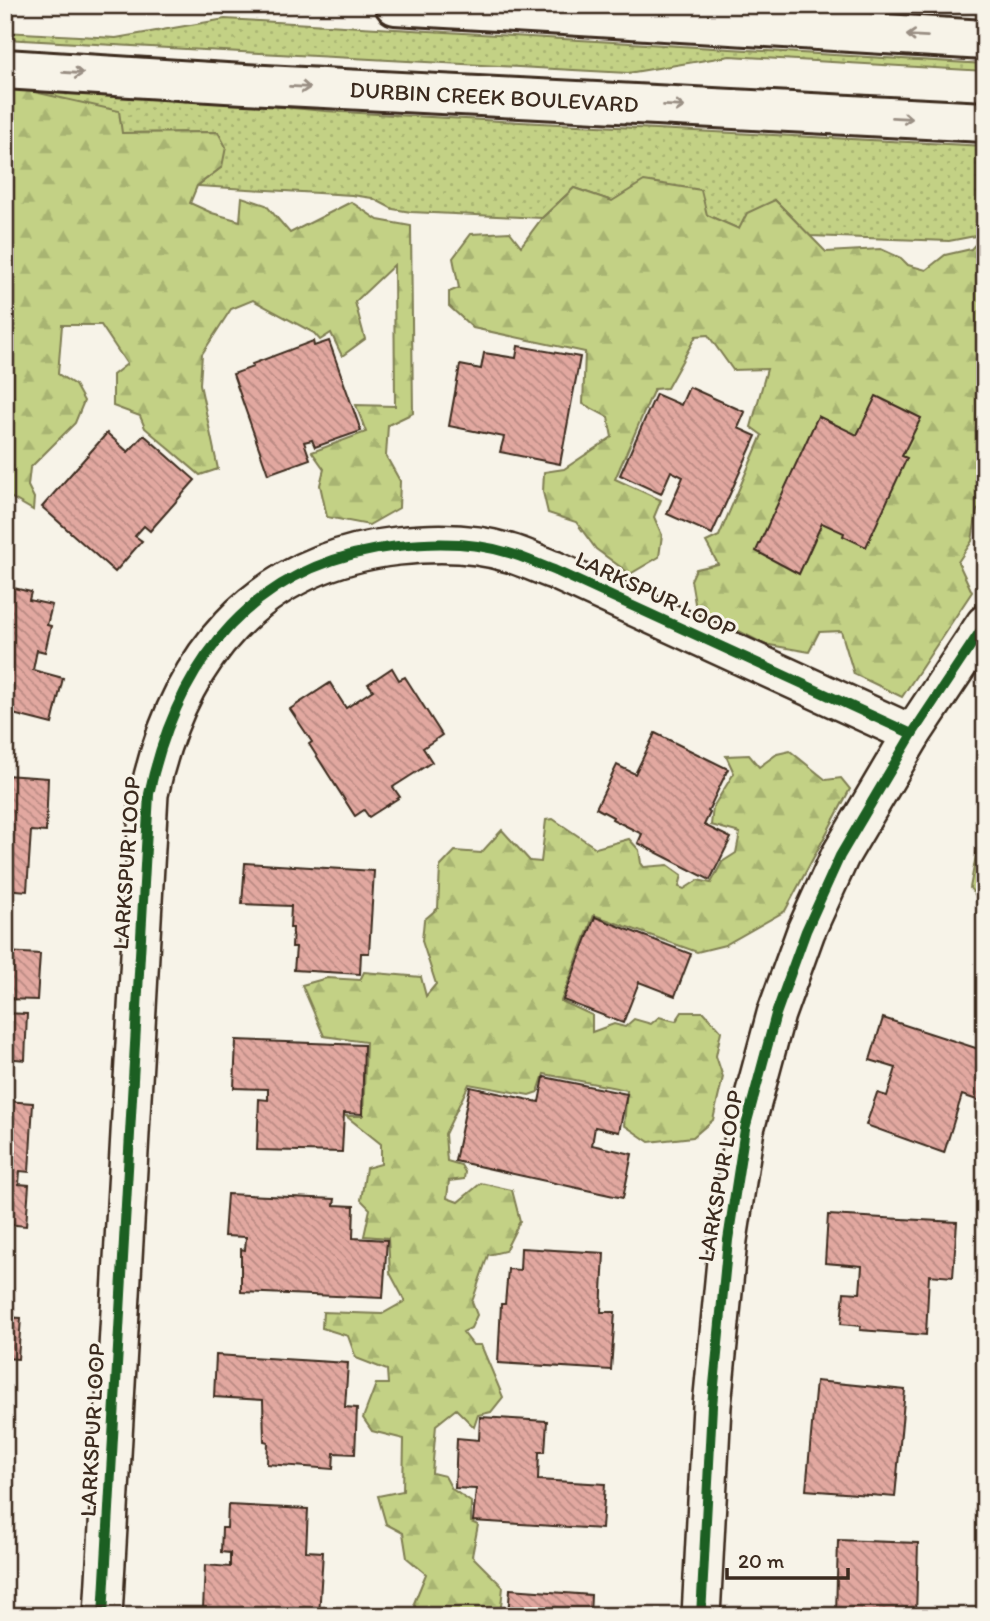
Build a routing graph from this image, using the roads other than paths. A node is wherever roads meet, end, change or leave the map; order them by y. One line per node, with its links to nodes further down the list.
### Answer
1 (395, 5): 2 (street, one-way to 1)
2 (985, 40)
3 (5, 69): 4 (street, DURBIN CREEK BOULEVARD, one-way to 4)
4 (985, 122)
5 (985, 624): 6 (street, LARKSPUR LOOP)
6 (912, 734): 7 (street, LARKSPUR LOOP); 8 (street, LARKSPUR LOOP)
7 (103, 1616)
8 (701, 1616)

